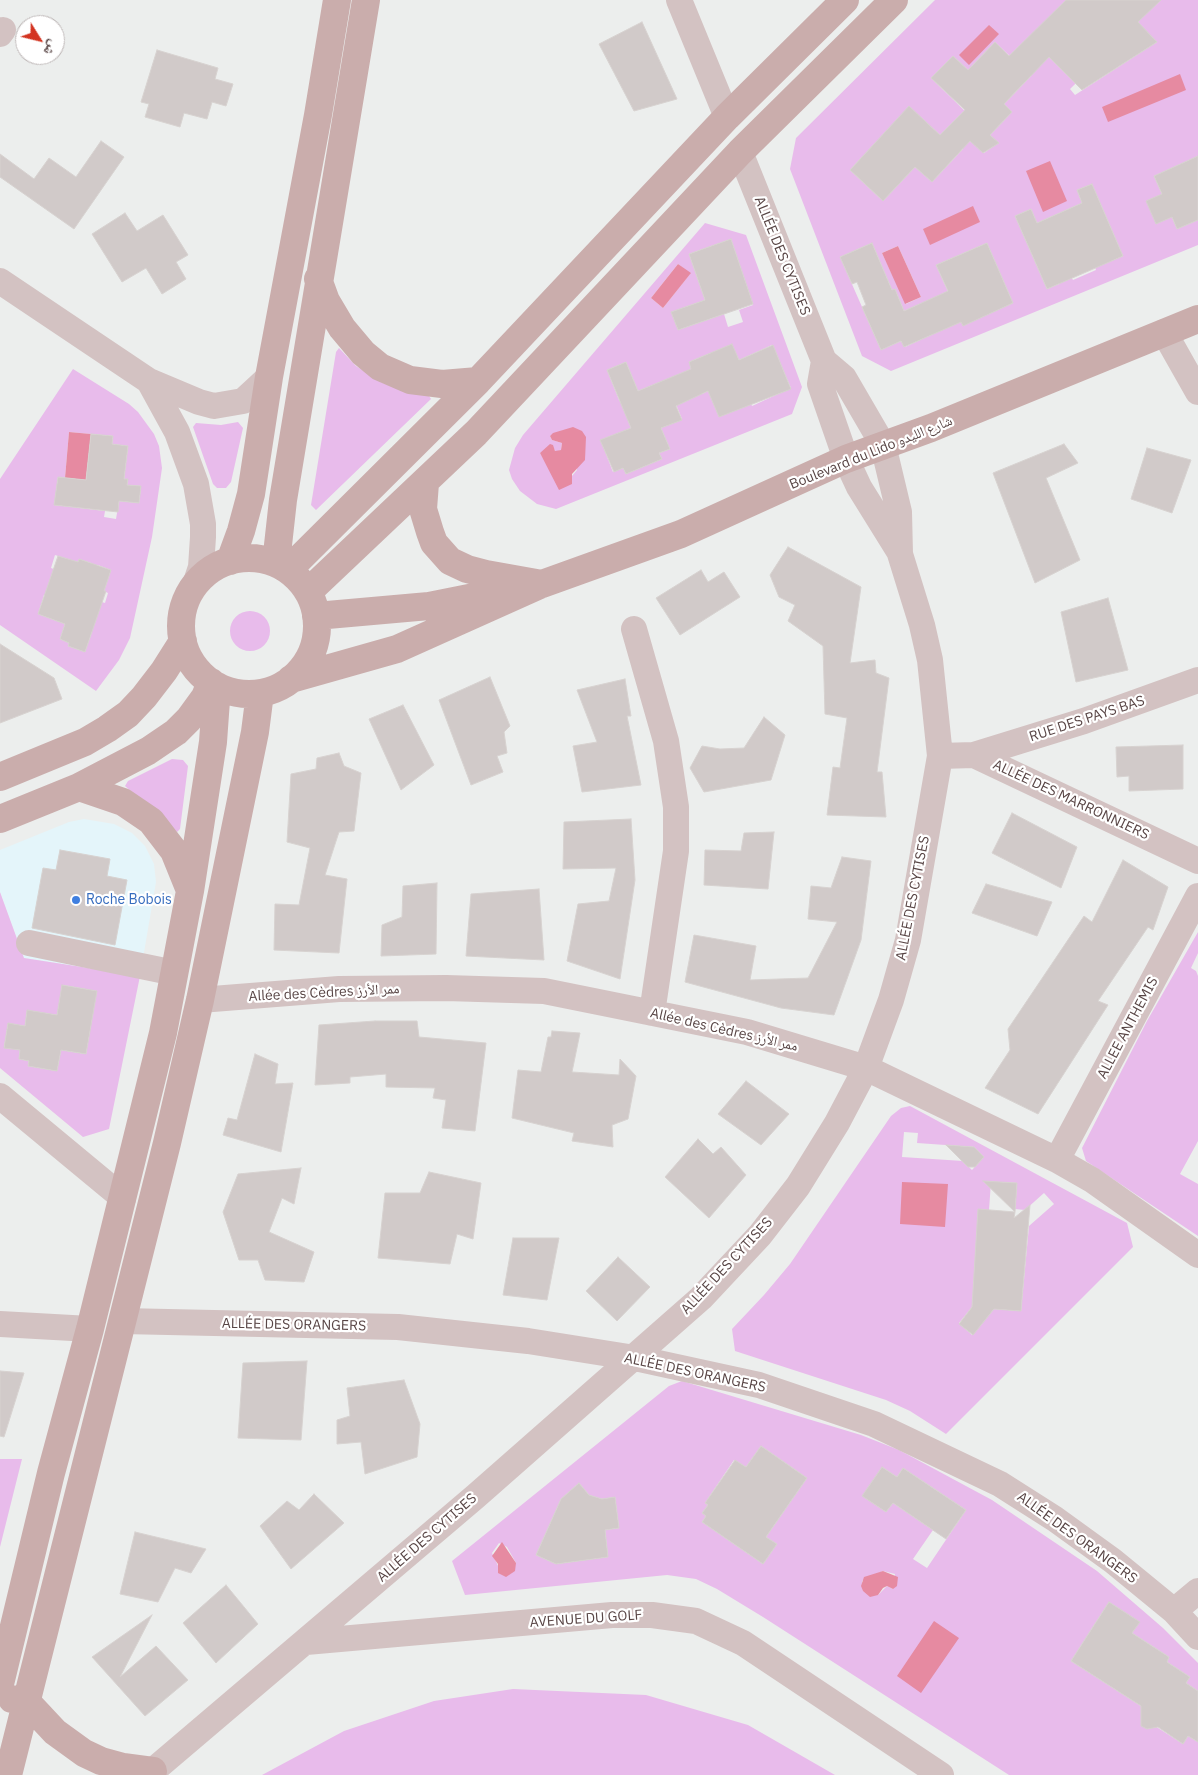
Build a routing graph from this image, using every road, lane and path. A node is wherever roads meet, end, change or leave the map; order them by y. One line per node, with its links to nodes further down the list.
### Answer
1 (337, 0): 13 (main road)
2 (366, 0): 8 (main road)
3 (679, 0): 6 (street)
4 (845, 0): 6 (main road)
5 (894, 0): 7 (main road)
6 (728, 117): 15 (main road)
7 (740, 152): 12 (street, ALLÉE DES CYTISES); 19 (main road)
8 (318, 279): 15 (main road); 22 (main road)
9 (0, 280): 14 (street)
10 (1198, 319): 11 (main road, Boulevard du Lido شارع الليدو)
11 (1164, 332): 16 (street); 17 (main road, Boulevard du Lido شارع الليدو)
12 (824, 361): 17 (street, ALLÉE DES CYTISES); 18 (street, ALLÉE DES CYTISES)
13 (269, 377): 14 (street); 21 (main road)
14 (149, 381): 24 (street)
15 (478, 381): 22 (main road)
16 (1198, 392)
17 (883, 445): 18 (main road, Boulevard du Lido شارع الليدو); 20 (street, ALLÉE DES CYTISES)
18 (846, 460): 20 (street, ALLÉE DES CYTISES); 23 (main road, Boulevard du Lido شارع الليدو)
19 (425, 483): 23 (main road); 25 (main road)
20 (900, 554): 33 (street, ALLÉE DES CYTISES)
21 (230, 561): 22 (main road); 24 (main road)
22 (282, 567): 25 (main road)
23 (542, 584): 25 (main road, Boulevard du Lido شارع الليدو); 28 (main road, Boulevard du Lido شارع الليدو)
24 (195, 585): 27 (main road)
25 (312, 604): 28 (main road)
26 (634, 629): 43 (street)
27 (183, 641): 30 (main road); 34 (main road)
28 (291, 679): 31 (main road)
29 (1198, 680): 32 (street, RUE DES PAYS BAS)
30 (214, 684): 31 (main road); 35 (main road); 38 (main road)
31 (260, 693): 42 (main road)
32 (974, 755): 33 (street, ALLÉE DES MARRONNIERS); 37 (street, ALLÉE DES MARRONNIERS)
33 (940, 756): 44 (street, ALLÉE DES CYTISES)
34 (0, 777)
35 (79, 787): 36 (main road); 38 (main road)
36 (0, 820)
37 (1198, 861)
38 (190, 891): 41 (main road)
39 (1198, 896): 46 (street, ALLEE ANTHEMIS)
40 (29, 944): 41 (street)
41 (175, 973): 47 (main road)
42 (200, 1000): 43 (street, Allée des Cèdres ممر الأرز); 49 (main road)
43 (652, 1013): 44 (street, Allée des Cèdres ممر الأرز)
44 (866, 1068): 46 (street, Allée des Cèdres ممر الأرز); 52 (street, ALLÉE DES CYTISES)
45 (0, 1096): 47 (street)
46 (1057, 1160): 48 (street, Allée des Cèdres ممر الأرز)
47 (123, 1198): 51 (main road)
48 (1198, 1255)
49 (122, 1321): 52 (street, ALLÉE DES ORANGERS); 58 (main road)
50 (0, 1324): 51 (street)
51 (90, 1329): 57 (main road)
52 (635, 1358): 54 (street, ALLÉE DES ORANGERS); 56 (street, ALLÉE DES CYTISES)
53 (1198, 1591): 54 (street)
54 (1174, 1611): 55 (street, ALLÉE DES ORANGERS)
55 (1198, 1637)
56 (306, 1642): 59 (street, ALLÉE DES CYTISES); 61 (street, AVENUE DU GOLF)
57 (0, 1684)
58 (13, 1699): 59 (main road); 60 (main road)
59 (150, 1773)
60 (8, 1775)
61 (941, 1775)

